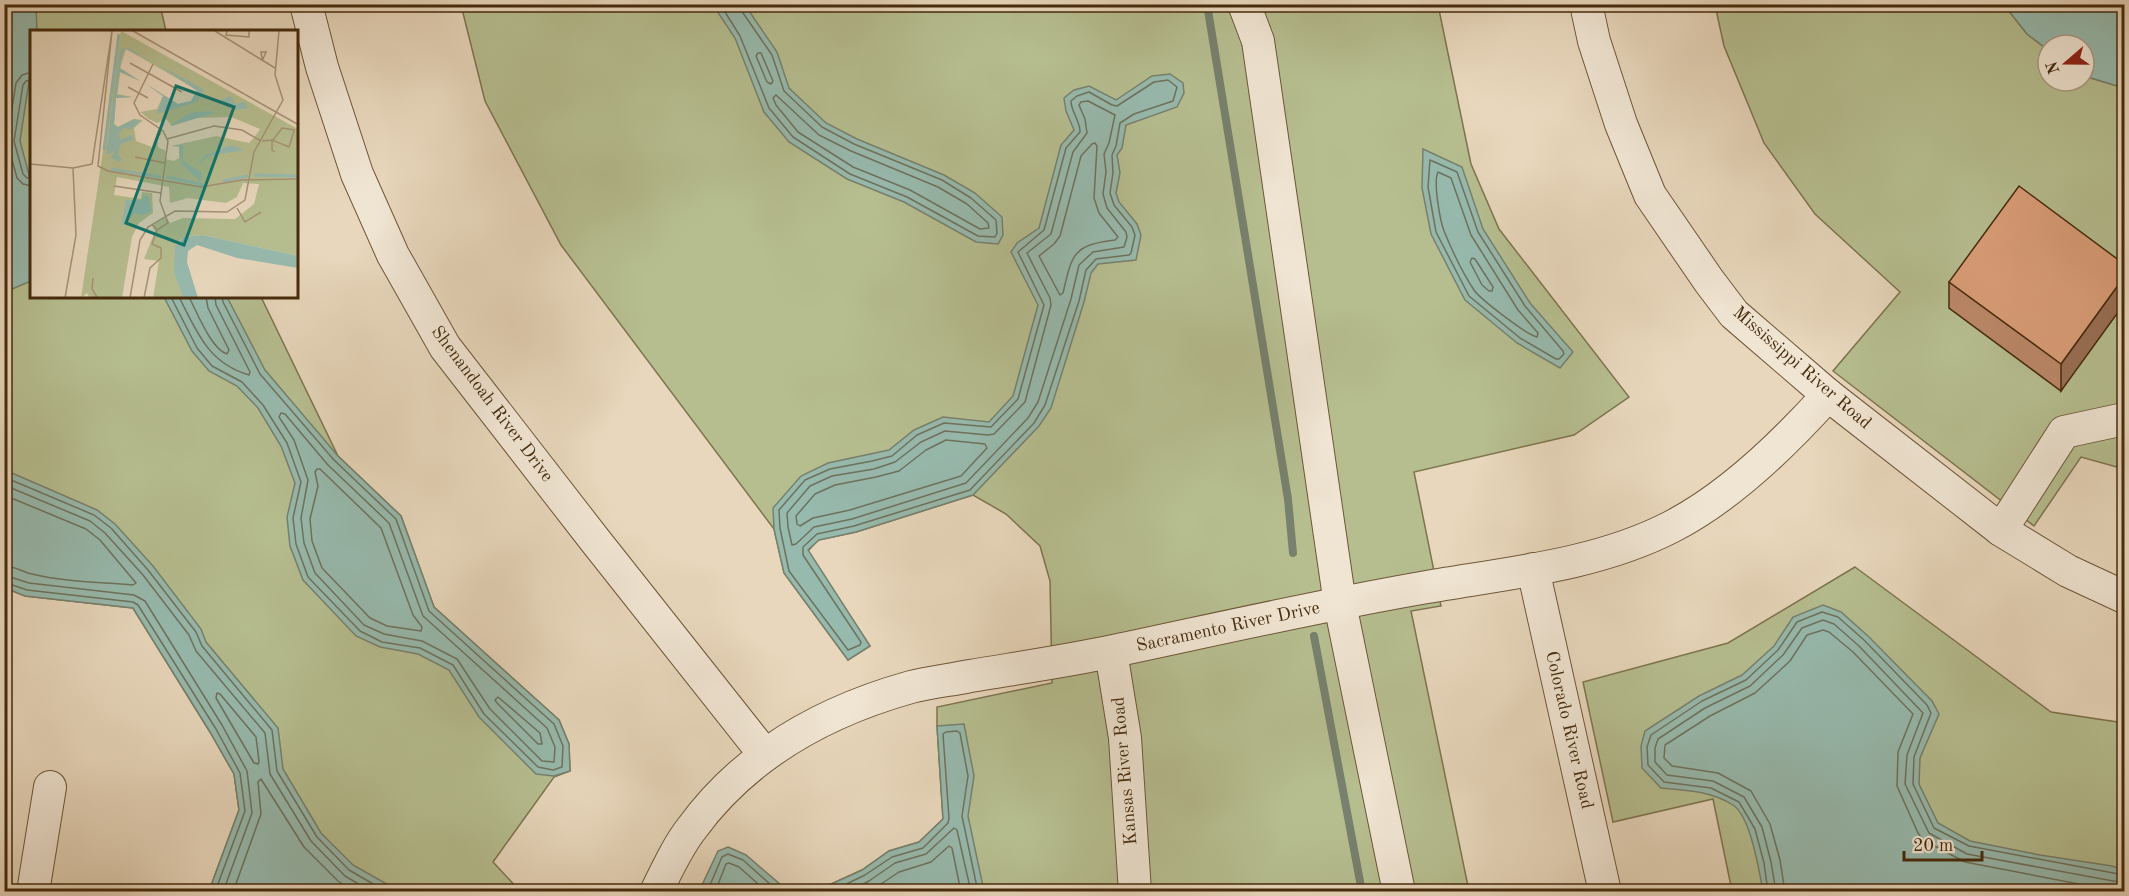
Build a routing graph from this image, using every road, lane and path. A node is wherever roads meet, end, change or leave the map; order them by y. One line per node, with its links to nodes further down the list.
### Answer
1 (306, 4): 11 (street, Shenandoah River Drive)
2 (1244, 4): 9 (street)
3 (1586, 4): 4 (street, Mississippi River Road)
4 (1828, 395): 6 (street, Mississippi River Road); 7 (street, Sacramento River Drive)
5 (2124, 419): 6 (street)
6 (2001, 530): 8 (street, Mississippi River Road)
7 (1533, 569): 9 (street, Sacramento River Drive); 17 (street, Colorado River Road)
8 (2124, 597)
9 (1340, 604): 10 (street, Sacramento River Drive); 16 (street)
10 (1111, 652): 11 (street, Sacramento River Drive); 15 (street, Kansas River Road)
11 (765, 755): 14 (street, Sacramento River Drive)
12 (50, 787): 13 (street)
13 (33, 891)
14 (656, 891)
15 (1135, 891)
16 (1399, 891)
17 (1605, 891)

